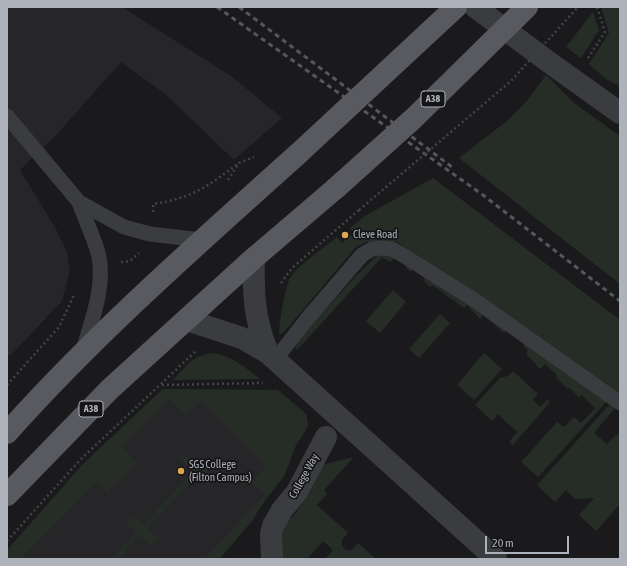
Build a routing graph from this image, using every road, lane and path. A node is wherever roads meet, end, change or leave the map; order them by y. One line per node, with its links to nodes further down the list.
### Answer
1 (456, 7): 12 (main road, bridge)
2 (475, 7): 6 (street)
3 (527, 7): 13 (main road, A38, bridge)
4 (578, 7): 14 (path, bridge)
5 (597, 7): 6 (path)
6 (574, 80): 7 (street)
7 (620, 112)
8 (7, 116): 10 (lane)
9 (239, 163): 11 (path)
10 (79, 202): 12 (lane); 18 (lane)
11 (153, 204)
12 (201, 240): 18 (main road)
13 (254, 258): 16 (main road, A38); 19 (street)
14 (278, 289)
15 (68, 310): 21 (path)
16 (187, 320): 19 (street); 26 (main road, A38)
17 (202, 349): 22 (path)
18 (82, 354): 24 (main road)
19 (271, 356): 20 (street); 23 (lane)
20 (301, 382): 22 (path); 29 (street)
21 (7, 385)
22 (162, 385): 27 (path)
23 (620, 403)
24 (7, 433)
25 (326, 437): 28 (street, College Way)
26 (7, 495)
27 (7, 541)
28 (272, 559)
29 (496, 559)

